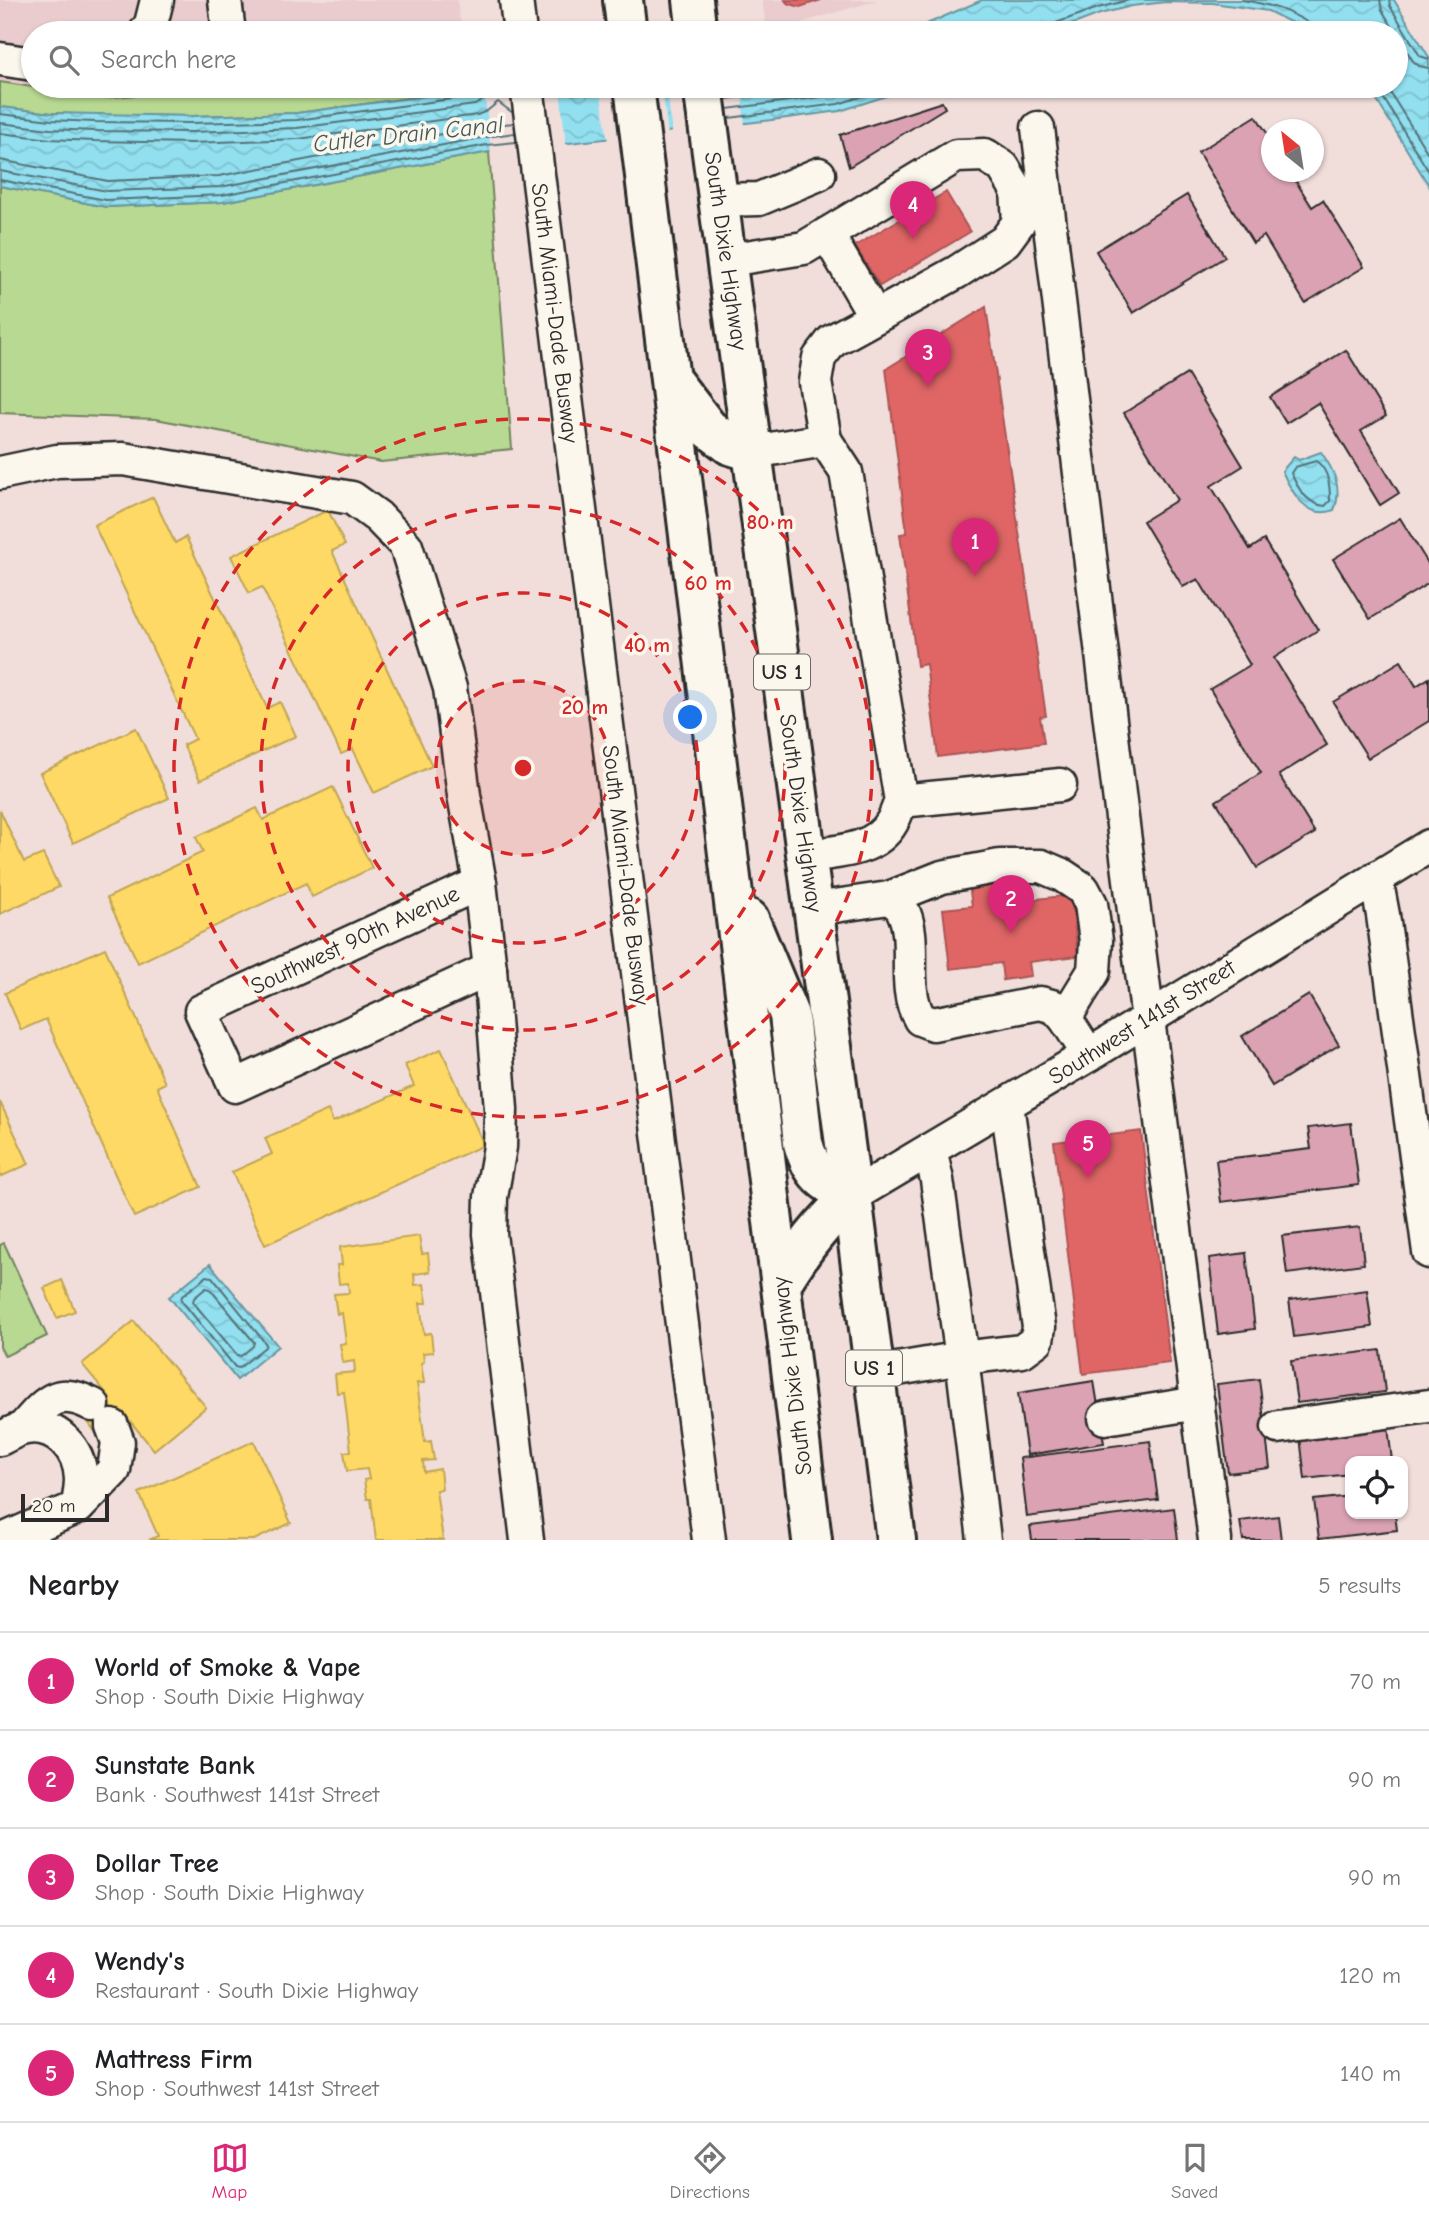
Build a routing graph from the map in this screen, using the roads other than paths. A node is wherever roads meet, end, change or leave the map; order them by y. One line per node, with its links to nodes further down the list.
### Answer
1 (157, 0): 6 (street)
2 (225, 0): 7 (street)
3 (516, 0): 8 (street)
4 (623, 0): 9 (highway)
5 (693, 0): 10 (highway)
6 (152, 21)
7 (228, 21)
8 (519, 21)
9 (626, 21)
10 (696, 21)
11 (0, 59): 12 (street)
12 (21, 62)
13 (528, 98): 56 (street, South Miami-Dade Busway)
14 (636, 98): 24 (highway, South Dixie Highway)
15 (705, 98): 18 (highway, South Dixie Highway / US 1)
16 (1038, 128): 20 (street)
17 (819, 174): 18 (street)
18 (719, 200): 22 (highway, South Dixie Highway / US 1)
19 (1019, 222): 20 (street); 21 (street); 23 (street)
20 (1050, 225): 39 (street)
21 (827, 234): 22 (street); 23 (street)
22 (727, 260): 26 (highway, South Dixie Highway / US 1)
23 (875, 316): 25 (street)
24 (670, 378): 26 (highway); 32 (highway, South Dixie Highway)
25 (825, 440): 26 (street); 29 (street)
26 (753, 452): 31 (highway, South Dixie Highway / US 1)
27 (0, 473): 34 (street, Southwest 90th Avenue)
28 (1060, 785): 29 (street)
29 (901, 801): 31 (street)
30 (1429, 846): 33 (street, Southwest 141st Street)
31 (807, 856): 36 (highway, South Dixie Highway / US 1)
32 (730, 873): 43 (highway); 45 (highway, South Dixie Highway)
33 (1376, 877): 39 (street, Southwest 141st Street); 44 (street)
34 (480, 883): 37 (street); 37 (street, Southwest 90th Avenue)
35 (889, 898): 36 (street); 38 (street); 38 (street)
36 (814, 909): 43 (highway, South Dixie Highway / US 1)
37 (490, 969): 55 (street)
38 (1065, 1018): 40 (street)
39 (1148, 1018): 40 (street, Southwest 141st Street); 48 (street)
40 (1089, 1055): 41 (street, Southwest 141st Street)
41 (1007, 1105): 42 (street, Southwest 141st Street); 46 (street)
42 (930, 1150): 43 (street, Southwest 141st Street); 46 (street)
43 (852, 1196): 45 (highway); 47 (highway, South Dixie Highway / US 1)
44 (1429, 1252)
45 (781, 1284): 57 (highway, South Dixie Highway)
46 (962, 1359): 47 (street); 59 (street)
47 (874, 1373): 58 (highway, South Dixie Highway / US 1)
48 (1198, 1403): 50 (street); 60 (street)
49 (1429, 1406): 51 (street)
50 (1105, 1418)
51 (1278, 1425)
52 (11, 1433): 53 (street); 53 (street)
53 (78, 1507): 54 (street)
54 (3, 1540)
55 (527, 1540)
56 (709, 1540)
57 (812, 1540)
58 (896, 1540)
59 (984, 1540)
60 (1215, 1540)

